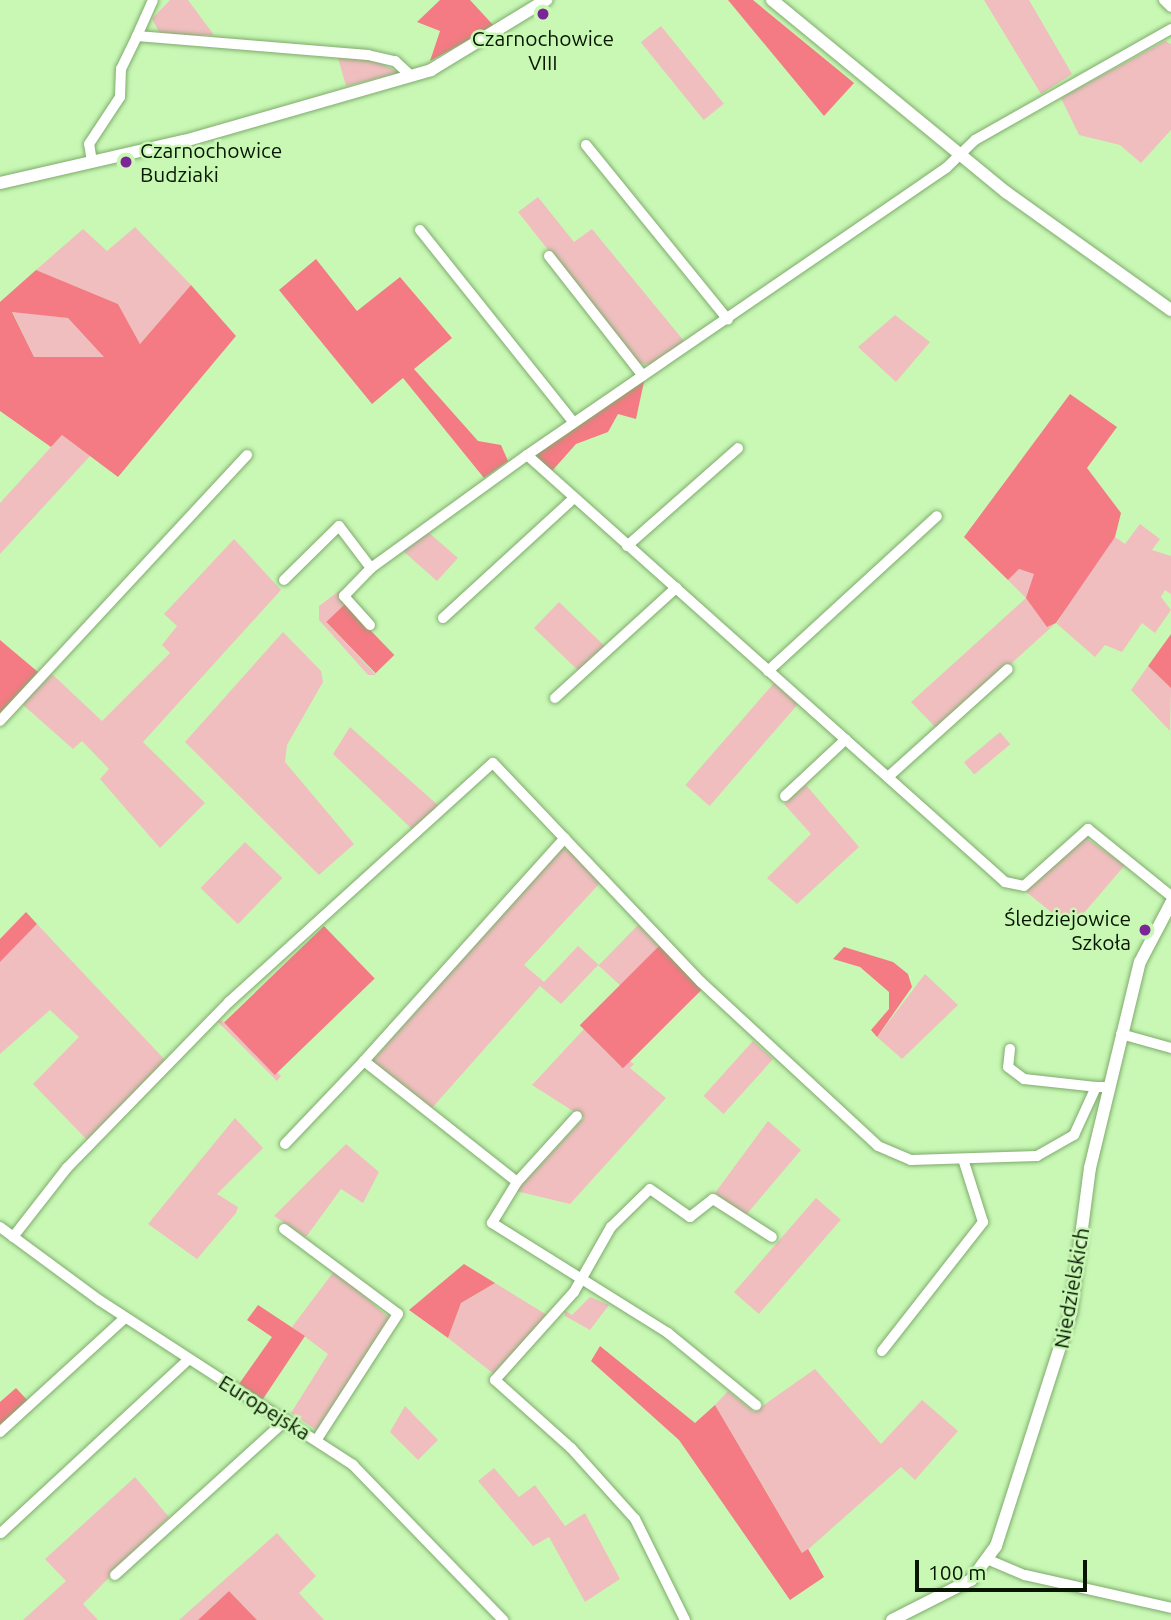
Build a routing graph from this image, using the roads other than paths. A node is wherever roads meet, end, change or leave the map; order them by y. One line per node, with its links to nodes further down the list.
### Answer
1 (153, 0): 7 (street)
2 (546, 0): 8 (street)
3 (1164, 0): 5 (street)
4 (776, 1): 10 (street)
5 (1171, 7)
6 (1170, 31): 10 (street)
7 (137, 36): 8 (street); 11 (street)
8 (411, 76): 11 (street)
9 (586, 145): 16 (street)
10 (960, 155): 15 (street); 16 (street)
11 (92, 162): 12 (street)
12 (0, 183)
13 (420, 230): 18 (street)
14 (548, 256): 17 (street)
15 (1171, 310)
16 (728, 320): 17 (street)
17 (643, 376): 18 (street)
18 (573, 422): 21 (street)
19 (738, 448): 24 (street)
20 (247, 455): 33 (street)
21 (527, 455): 22 (street); 25 (street)
22 (573, 499): 24 (street); 28 (street)
23 (937, 516): 31 (street)
24 (626, 546): 27 (street)
25 (371, 569): 26 (street); 29 (street)
26 (284, 580)
27 (676, 588): 31 (street); 32 (street)
28 (443, 618)
29 (370, 625)
30 (1008, 670): 35 (street)
31 (768, 671): 34 (street)
32 (555, 698)
33 (0, 721)
34 (846, 739): 35 (street); 36 (street)
35 (888, 777): 38 (street)
36 (785, 796)
37 (565, 838): 43 (street); 48 (street); 52 (street)
38 (1171, 896)
39 (1171, 903): 40 (street, Niedzielskich)
40 (1121, 1034): 41 (street); 45 (street, Niedzielskich)
41 (1171, 1048)
42 (1010, 1049): 44 (street)
43 (364, 1061): 47 (street); 49 (street)
44 (1096, 1087): 45 (street); 48 (street)
45 (1110, 1087): 63 (street, Niedzielskich)
46 (577, 1116): 49 (street)
47 (285, 1144)
48 (964, 1162): 56 (street)
49 (517, 1182): 54 (street)
50 (0, 1227): 52 (street, Europejska)
51 (284, 1229): 61 (street)
52 (13, 1237): 55 (street, Europejska)
53 (772, 1237): 54 (street)
54 (582, 1278): 58 (street); 67 (street)
55 (125, 1318): 57 (street, Europejska); 60 (street)
56 (882, 1351)
57 (188, 1359): 59 (street, Europejska); 62 (street)
58 (756, 1405)
59 (286, 1420): 61 (street, Europejska); 64 (street)
60 (0, 1432)
61 (317, 1439): 66 (street, Europejska)
62 (1, 1533)
63 (989, 1560): 65 (street); 68 (street, Niedzielskich)
64 (115, 1575)
65 (1171, 1608)
66 (503, 1620)
67 (685, 1620)
68 (892, 1620)

